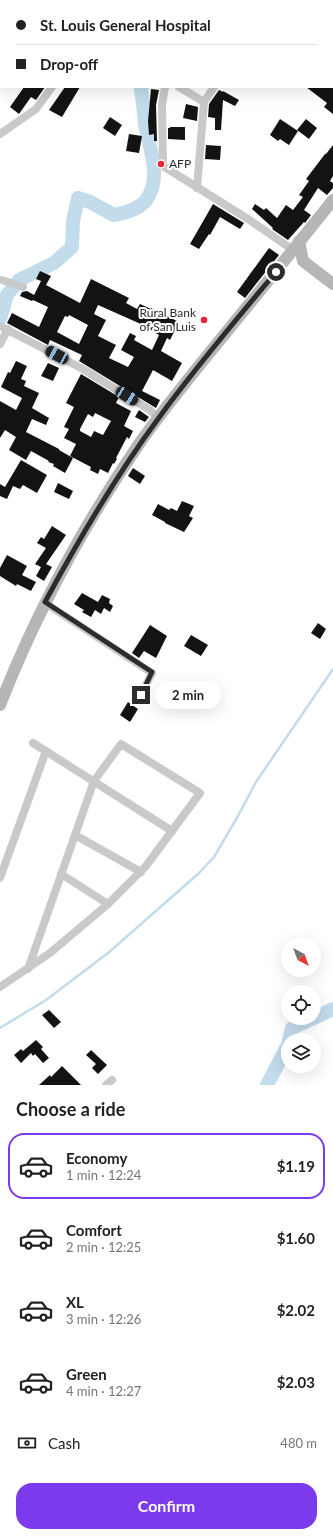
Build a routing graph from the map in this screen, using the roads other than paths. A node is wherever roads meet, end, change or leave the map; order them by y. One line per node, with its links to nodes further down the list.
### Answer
1 (51, 88): 6 (street)
2 (165, 88): 7 (street)
3 (181, 88): 5 (street)
4 (213, 88): 5 (street)
5 (204, 102): 7 (street)
6 (0, 134)
7 (197, 188): 9 (street)
8 (333, 200): 9 (main road)
9 (296, 245): 10 (main road); 11 (main road)
10 (285, 260): 11 (main road); 17 (main road)
11 (303, 261): 13 (main road)
12 (1, 282): 14 (street)
13 (333, 284)
14 (23, 287)
15 (3, 327): 16 (street); 17 (street)
16 (0, 344)
17 (158, 418): 18 (main road)
18 (45, 602): 19 (street); 20 (main road)
19 (141, 695)
20 (0, 705)
21 (33, 743): 22 (street)
22 (46, 751): 23 (street); 28 (street)
23 (94, 781): 24 (street); 24 (street); 25 (street)
24 (172, 831): 26 (street)
25 (75, 835): 26 (street); 27 (street)
26 (140, 872): 29 (street)
27 (61, 874): 29 (street); 30 (street)
28 (0, 878)
29 (108, 904): 31 (street)
30 (35, 948): 31 (street); 32 (street)
31 (50, 953): 32 (street)
32 (28, 969): 33 (street)
33 (0, 987)

